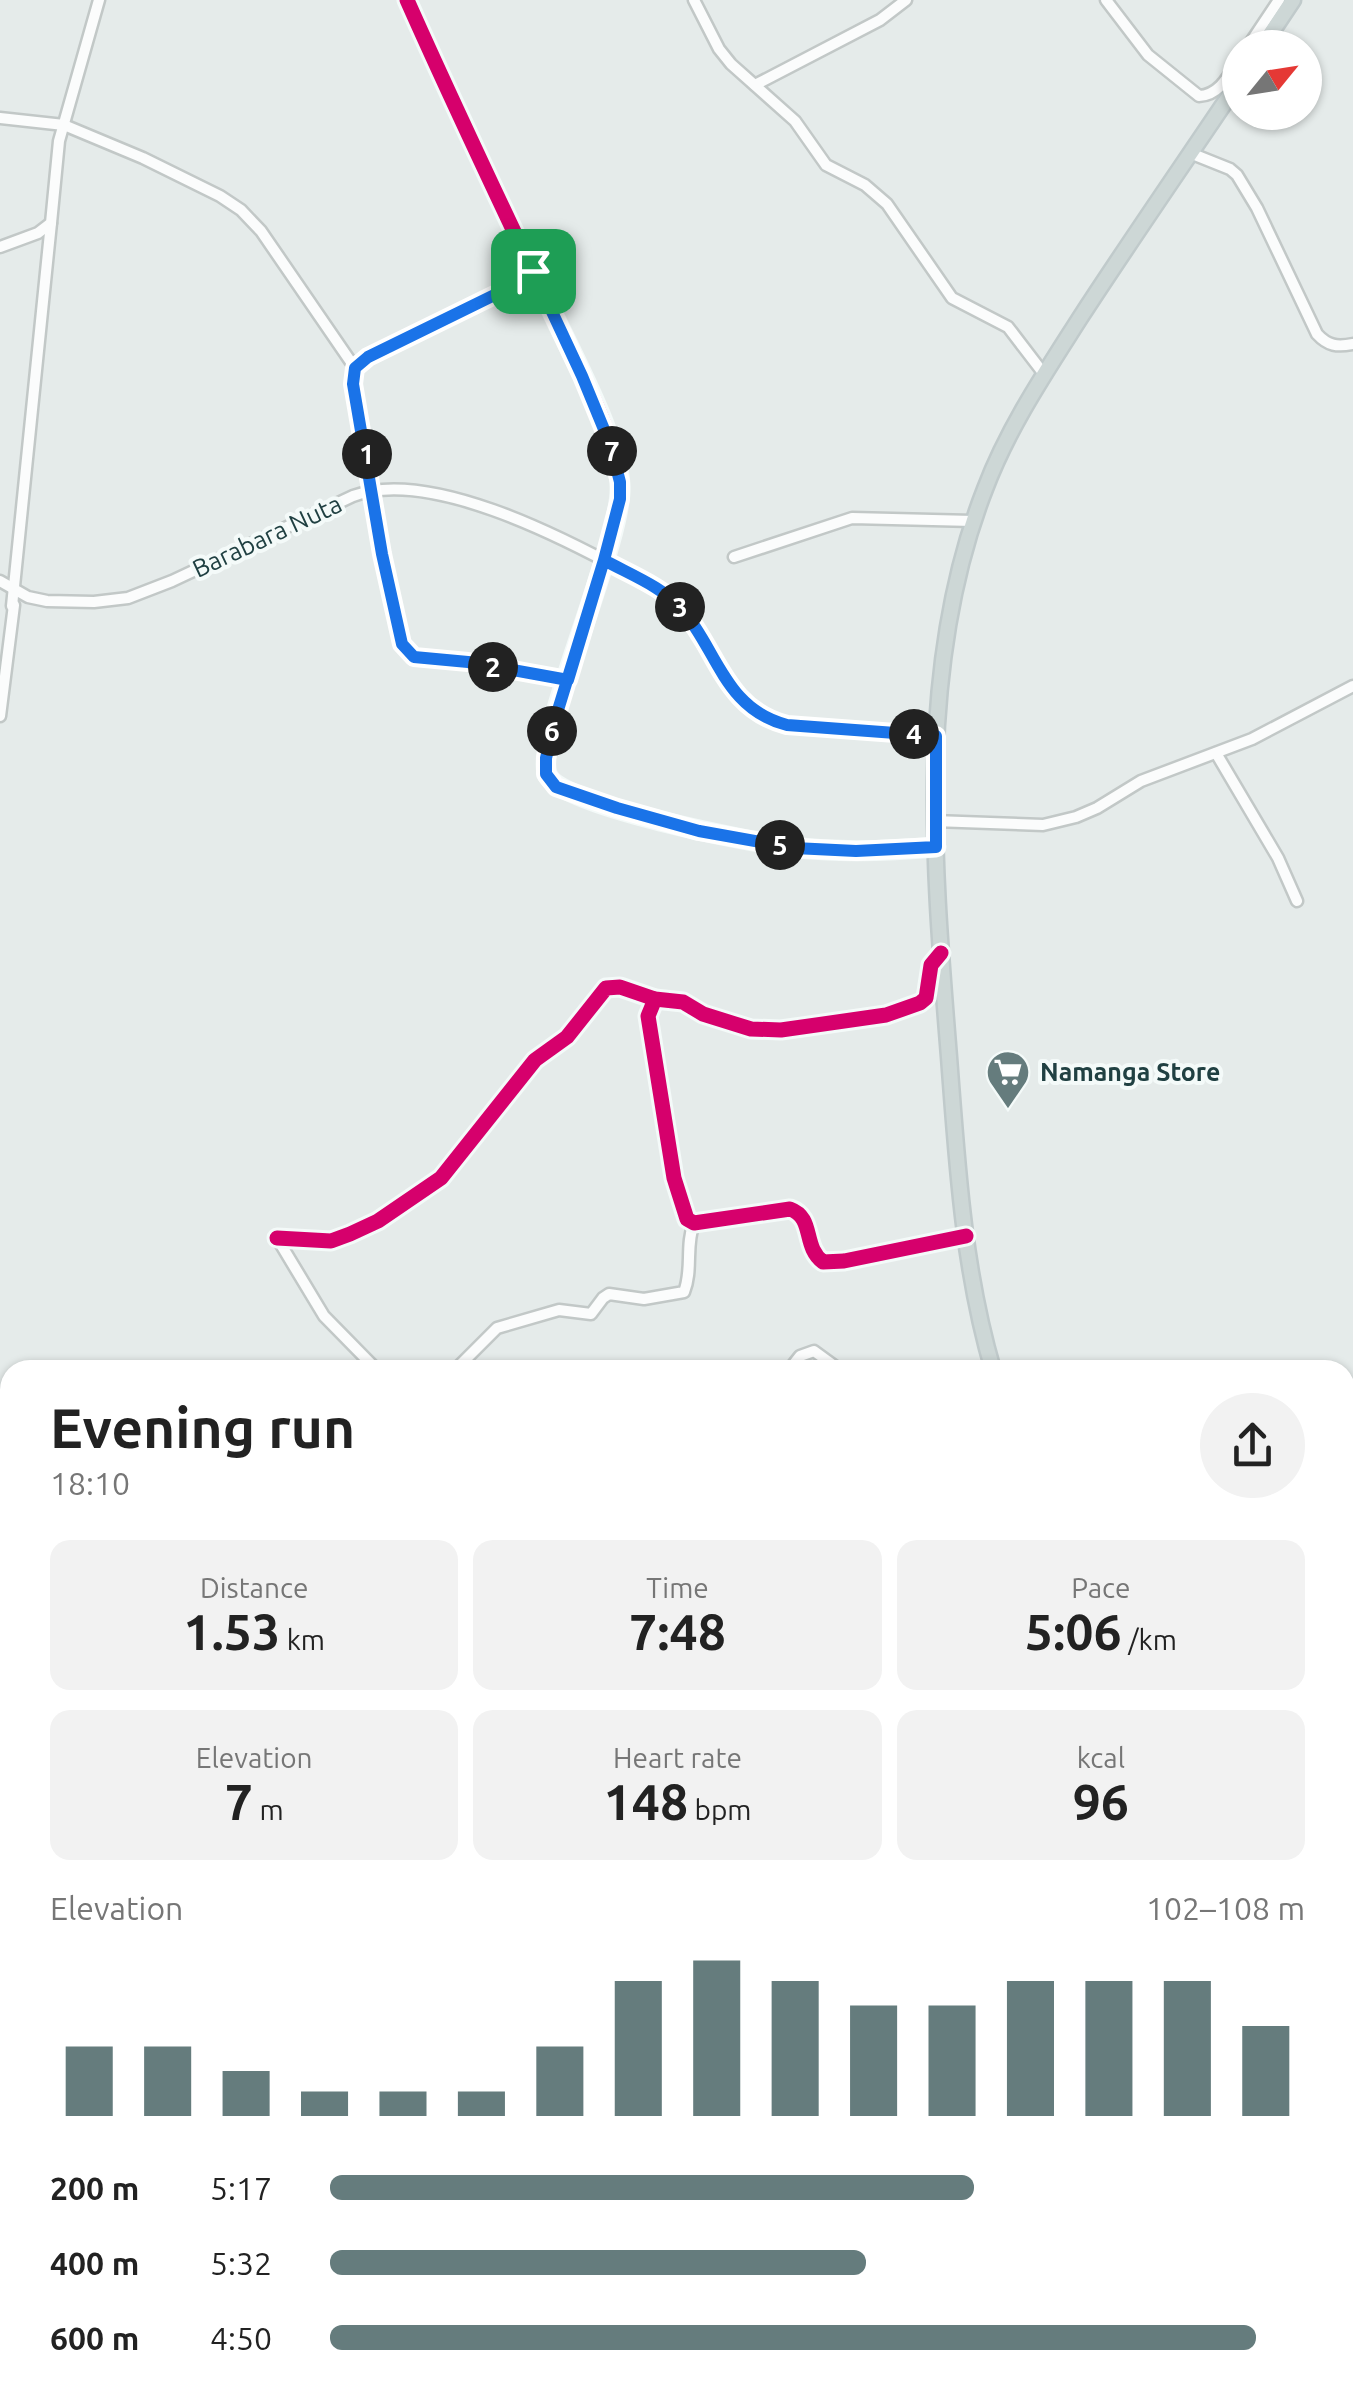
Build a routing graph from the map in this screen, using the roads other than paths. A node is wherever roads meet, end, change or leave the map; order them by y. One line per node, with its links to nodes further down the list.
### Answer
1 (99, 0): 14 (street)
2 (407, 0): 18 (street)
3 (694, 0): 10 (street)
4 (906, 0): 10 (street)
5 (1106, 0): 11 (street)
6 (1279, 0): 8 (street)
7 (1293, 0): 9 (main road)
8 (1259, 30)
9 (1274, 30)
10 (755, 85): 21 (street)
11 (1222, 85)
12 (1222, 106): 15 (main road)
13 (0, 118): 14 (street)
14 (64, 125): 16 (street); 20 (street)
15 (1190, 153): 19 (street); 21 (main road)
16 (51, 223): 17 (street); 27 (street)
17 (0, 247)
18 (533, 271): 20 (street); 25 (street)
19 (1353, 344)
20 (355, 368): 22 (street)
21 (1044, 374): 23 (main road)
22 (372, 489): 25 (street, Barabara Nuta); 28 (street, Barabara Nuta); 30 (street)
23 (974, 522): 24 (street); 33 (main road)
24 (734, 557)
25 (604, 560): 30 (street); 33 (street, Barabara Nuta)
26 (0, 582): 27 (street, Barabara Nuta)
27 (14, 589): 28 (street, Barabara Nuta); 29 (street)
28 (28, 597): 29 (street)
29 (12, 606): 32 (street)
30 (568, 680): 36 (street)
31 (1353, 686): 34 (street)
32 (0, 716)
33 (936, 736): 35 (main road)
34 (1216, 753): 35 (street); 37 (street)
35 (934, 821): 36 (main road)
36 (936, 847): 38 (main road)
37 (1298, 901)
38 (941, 953): 39 (street); 41 (main road)
39 (655, 999): 40 (street); 42 (street)
40 (694, 1223): 41 (street); 43 (street)
41 (966, 1236): 46 (main road)
42 (366, 1360)
43 (464, 1360)
44 (797, 1360): 45 (street)
45 (826, 1360)
46 (989, 1360)

